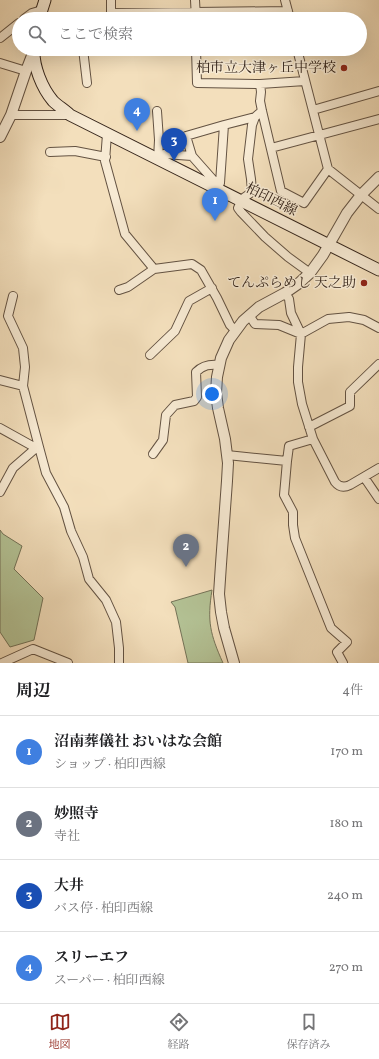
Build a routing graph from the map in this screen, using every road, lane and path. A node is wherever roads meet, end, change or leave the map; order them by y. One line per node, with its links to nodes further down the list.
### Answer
1 (111, 0): 4 (street)
2 (195, 0): 5 (street)
3 (286, 0): 6 (street)
4 (111, 12)
5 (196, 12)
6 (288, 12)
7 (12, 29): 8 (street)
8 (0, 38)
9 (32, 56): 15 (street)
10 (35, 56): 24 (main road, 柏印西線)
11 (84, 56): 17 (street)
12 (196, 56): 18 (street)
13 (299, 56): 16 (street)
14 (0, 63): 15 (street)
15 (26, 71): 23 (street)
16 (305, 81): 18 (street); 20 (street)
17 (87, 83)
18 (260, 84): 22 (street)
19 (379, 91): 20 (street)
20 (313, 110): 28 (street)
21 (157, 111): 34 (street)
22 (259, 114): 26 (street); 30 (street); 39 (street)
23 (11, 115): 24 (street); 29 (street)
24 (70, 115): 27 (main road, 柏印西線)
25 (379, 118): 28 (street)
26 (224, 125): 32 (street); 37 (street)
27 (107, 134): 33 (street); 34 (main road, 柏印西線)
28 (319, 135): 30 (street); 35 (street)
29 (0, 137)
30 (271, 148): 35 (street)
31 (50, 152): 33 (street)
32 (192, 156): 34 (street); 37 (street)
33 (106, 157): 42 (street)
34 (158, 160): 37 (main road, 柏印西線)
35 (328, 169): 38 (street)
36 (379, 177): 38 (street)
37 (219, 186): 39 (main road, 柏印西線)
38 (361, 195): 40 (street); 41 (street)
39 (241, 202): 41 (main road, 柏印西線); 44 (street)
40 (379, 209)
41 (328, 245): 43 (main road, 柏印西線); 44 (street)
42 (154, 269): 45 (street); 46 (street)
43 (379, 270)
44 (310, 273): 47 (street)
45 (212, 288): 51 (street); 53 (street)
46 (119, 290)
47 (285, 293): 49 (street); 52 (street)
48 (13, 296): 57 (street)
49 (249, 316): 51 (street); 52 (street)
50 (379, 328): 52 (street)
51 (235, 330): 55 (street)
52 (301, 334): 58 (street)
53 (150, 354)
54 (379, 364): 58 (street)
55 (219, 366): 62 (street); 63 (street)
56 (0, 380): 57 (street)
57 (23, 386): 61 (street)
58 (309, 427): 60 (street)
59 (0, 428): 61 (street)
60 (313, 439): 64 (street); 66 (street)
61 (38, 448): 67 (street); 71 (street)
62 (153, 454)
63 (227, 455): 64 (street); 72 (street)
64 (287, 461): 73 (street)
65 (379, 468): 66 (street)
66 (364, 477): 68 (street)
67 (0, 492)
68 (379, 499)
69 (2, 663): 70 (street)
70 (68, 663)
71 (119, 663)
72 (234, 663)
73 (343, 663)

